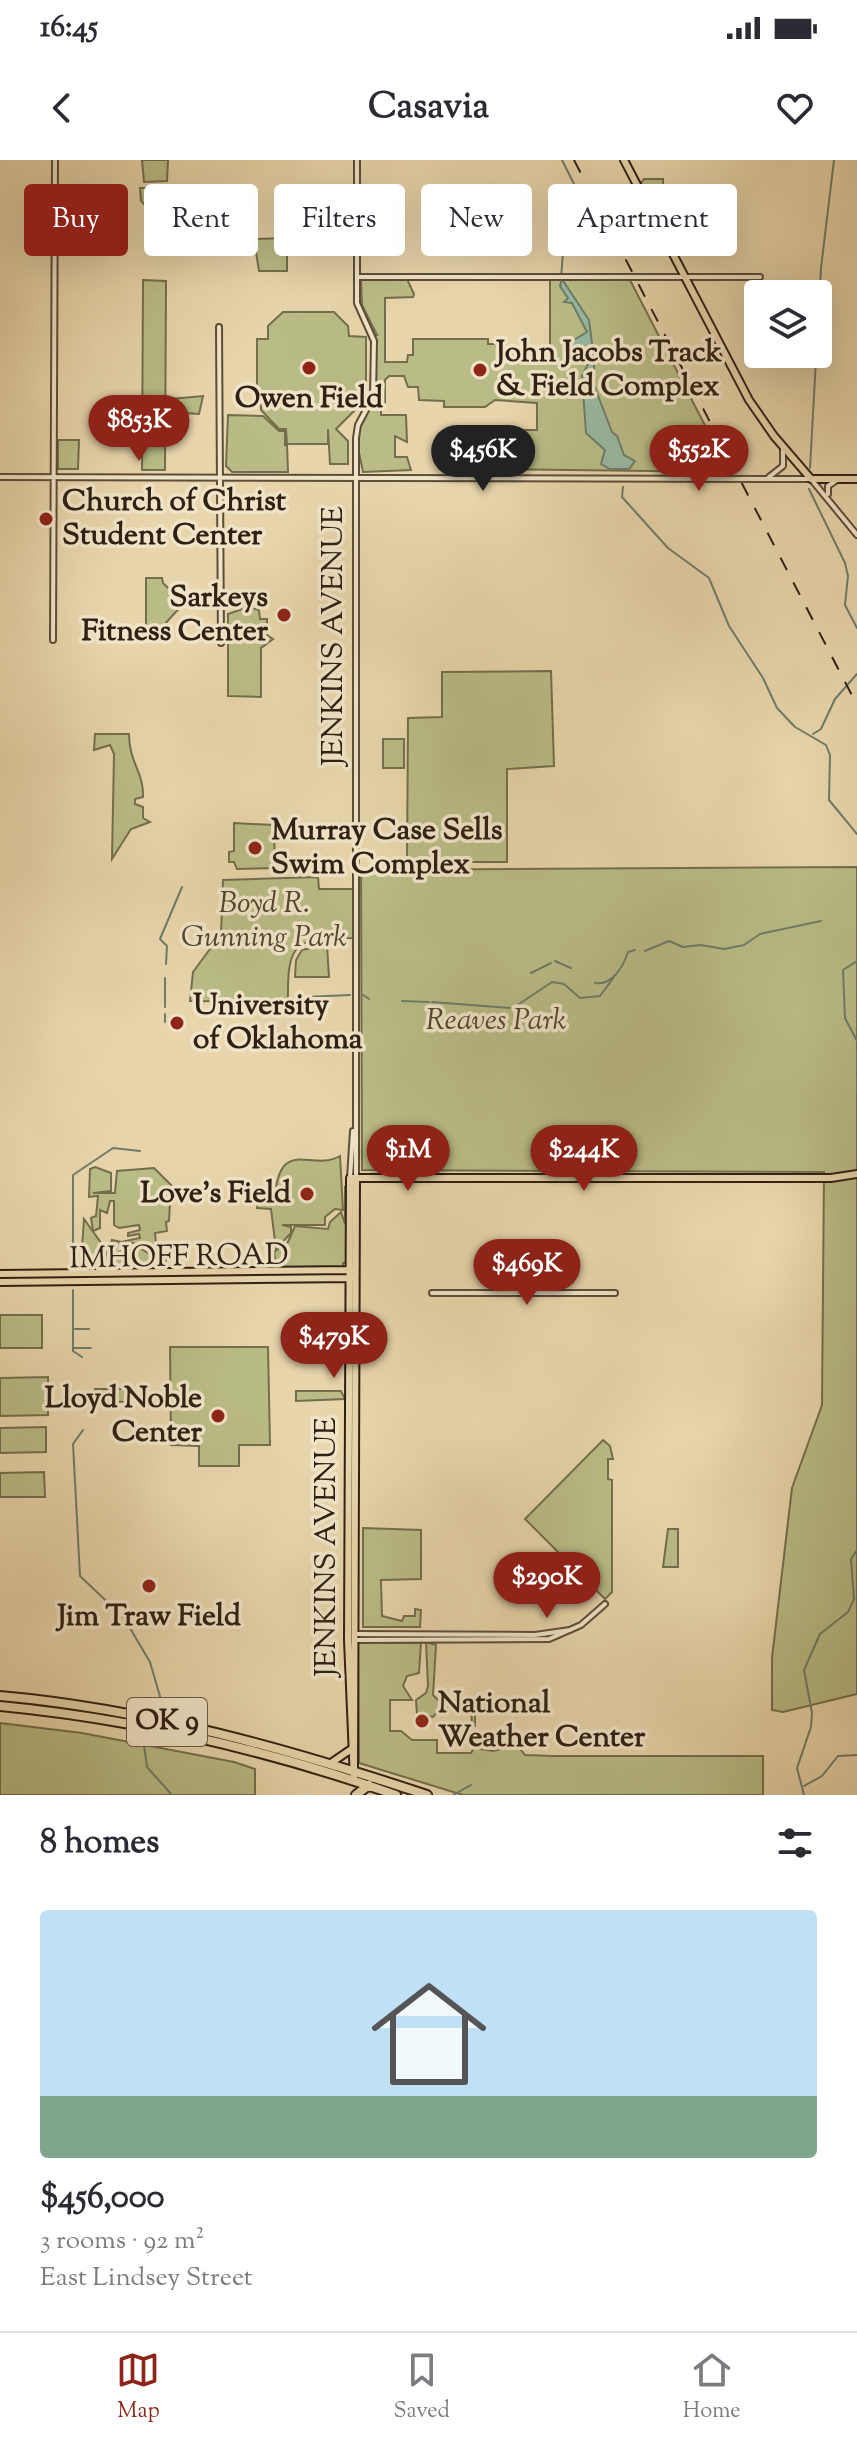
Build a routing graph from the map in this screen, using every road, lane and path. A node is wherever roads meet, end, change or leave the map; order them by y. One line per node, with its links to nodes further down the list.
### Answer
1 (55, 160): 13 (street)
2 (357, 160): 6 (street, JENKINS AVENUE)
3 (624, 160): 4 (main road)
4 (675, 258): 5 (street); 8 (main road)
5 (667, 276): 6 (street); 8 (street)
6 (357, 277): 16 (street, JENKINS AVENUE)
7 (760, 277): 9 (street)
8 (685, 278): 9 (street); 10 (main road)
9 (698, 278): 10 (street)
10 (691, 289): 12 (main road)
11 (219, 327): 15 (street)
12 (783, 447): 17 (street); 18 (main road)
13 (53, 476): 14 (street); 15 (street); 23 (street)
14 (0, 477)
15 (220, 477): 16 (street); 24 (street)
16 (356, 478): 17 (street); 26 (street, JENKINS AVENUE)
17 (767, 478): 18 (street)
18 (811, 479): 20 (main road); 21 (street)
19 (857, 479): 20 (main road)
20 (838, 480): 21 (street)
21 (828, 497): 22 (street)
22 (857, 535)
23 (53, 640)
24 (221, 643)
25 (857, 1174): 26 (main road)
26 (353, 1178): 28 (main road, JENKINS AVENUE)
27 (0, 1274): 28 (main road, IMHOFF ROAD)
28 (354, 1274): 29 (main road, IMHOFF ROAD); 33 (main road, JENKINS AVENUE)
29 (0, 1282)
30 (432, 1293): 31 (street)
31 (615, 1293)
32 (605, 1604): 33 (street)
33 (352, 1637): 36 (main road, JENKINS AVENUE); 38 (main road, JENKINS AVENUE)
34 (0, 1696): 37 (highway, OK 9)
35 (0, 1706): 38 (highway, OK 9)
36 (350, 1750): 37 (main road); 38 (main road, JENKINS AVENUE)
37 (331, 1763): 38 (highway, OK 9)
38 (353, 1773): 39 (highway, OK 9); 40 (street, JENKINS AVENUE); 42 (highway, OK 9)
39 (369, 1785): 40 (highway); 41 (highway, OK 9)
40 (355, 1795)
41 (396, 1795)
42 (427, 1795)

